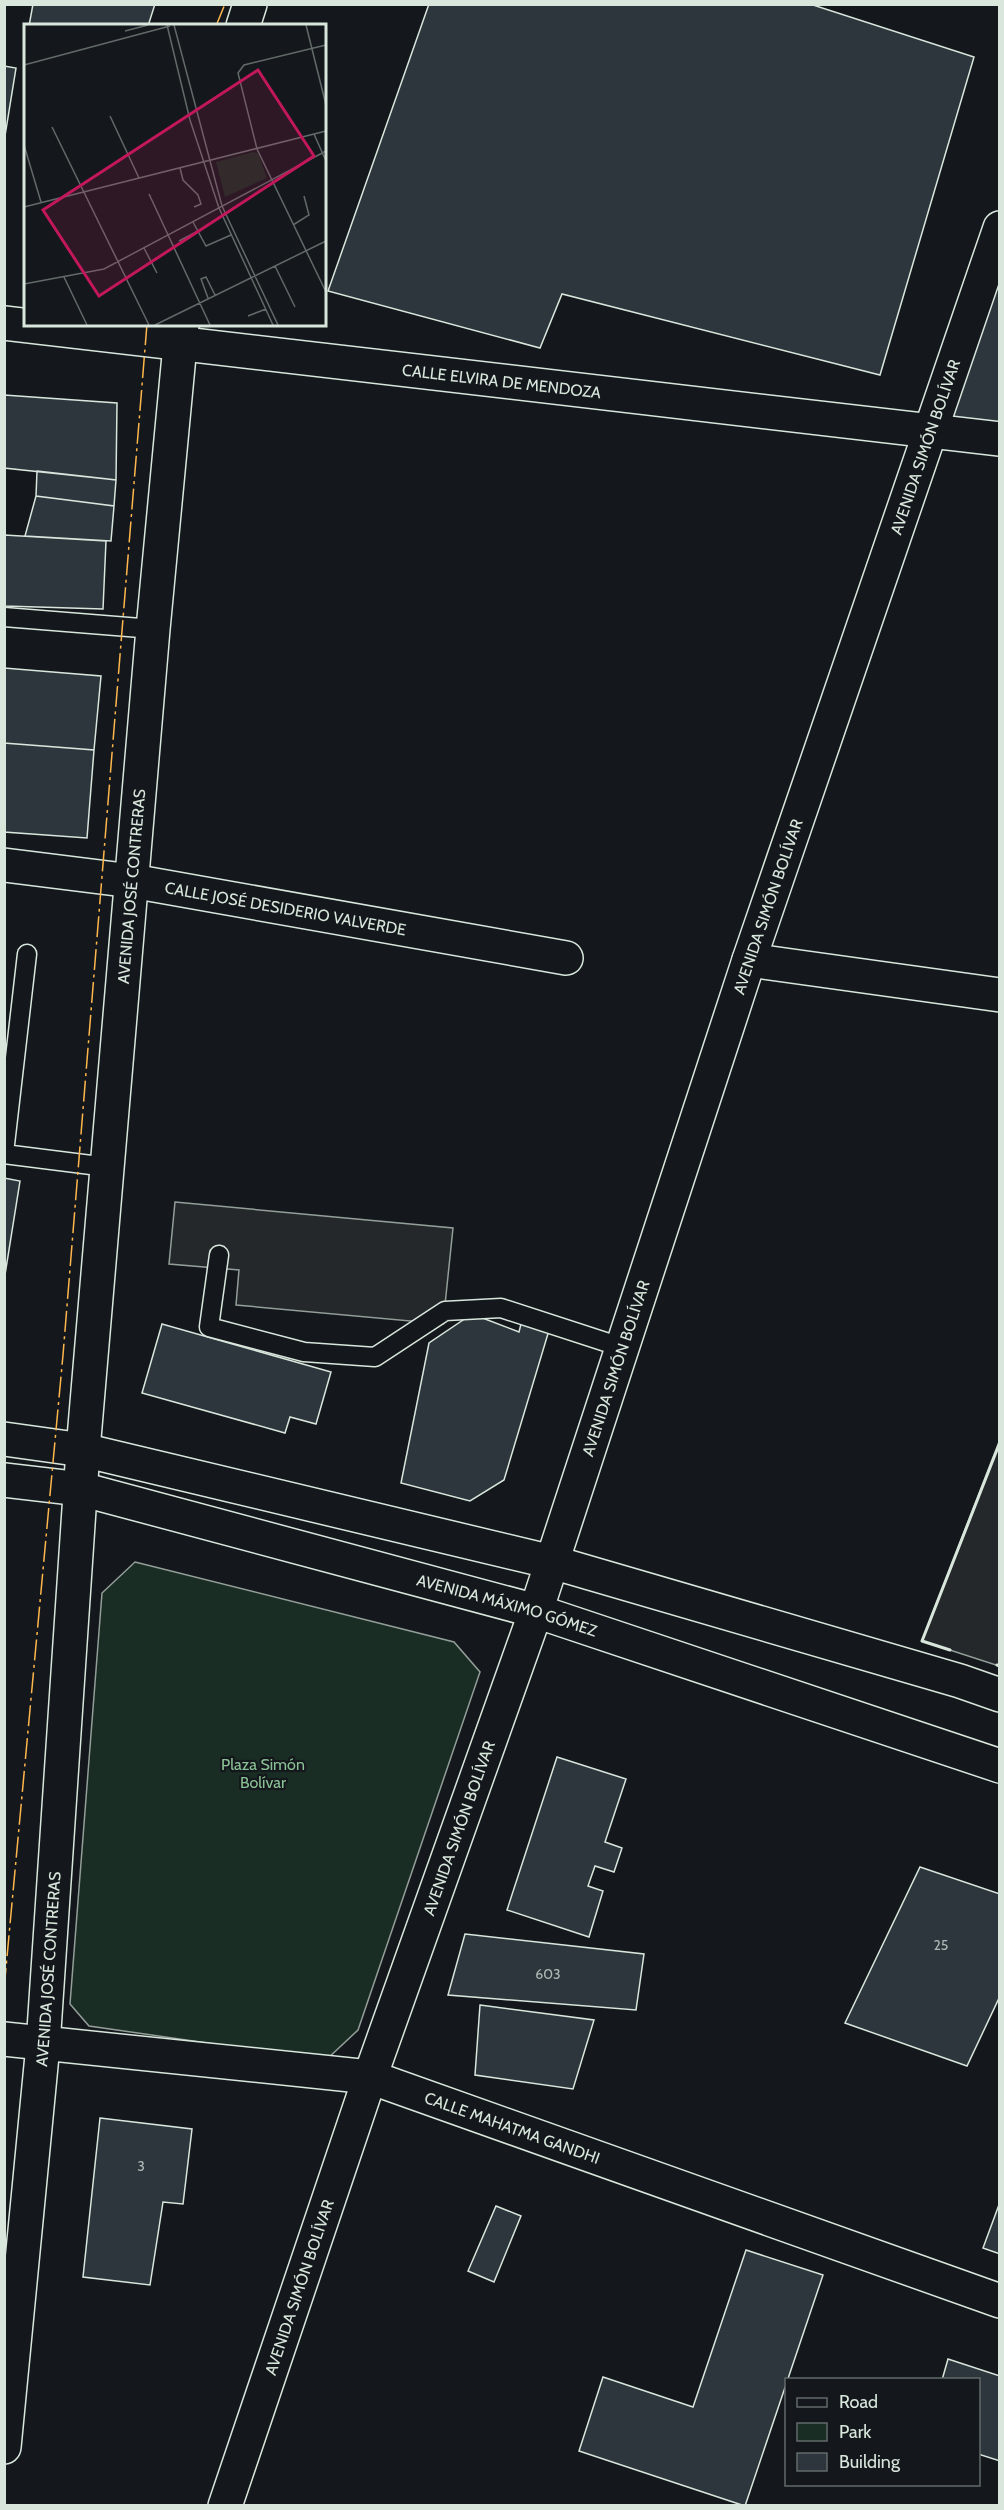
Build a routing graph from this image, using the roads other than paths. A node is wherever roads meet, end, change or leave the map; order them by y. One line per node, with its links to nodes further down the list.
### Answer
1 (250, 4): 2 (main road)
2 (244, 24)
3 (999, 228): 8 (main road, AVENIDA SIMÓN BOLÍVAR)
4 (4, 323): 5 (main road, CALLE ELVIRA DE MENDOZA)
5 (24, 324)
6 (52, 326): 7 (main road, CALLE ELVIRA DE MENDOZA)
7 (181, 334): 8 (main road, CALLE ELVIRA DE MENDOZA); 11 (main road, AVENIDA JOSÉ CONTRERAS)
8 (928, 431): 9 (main road, CALLE ELVIRA DE MENDOZA); 16 (main road, AVENIDA SIMÓN BOLÍVAR)
9 (999, 439)
10 (4, 617): 11 (lane)
11 (153, 629): 13 (main road, AVENIDA JOSÉ CONTRERAS)
12 (4, 865): 13 (main road, CALLE JOSÉ DESIDERIO VALVERDE)
13 (132, 881): 15 (main road, CALLE JOSÉ DESIDERIO VALVERDE); 19 (main road, AVENIDA JOSÉ CONTRERAS)
14 (27, 954): 18 (lane)
15 (566, 958)
16 (749, 960): 17 (main road); 21 (main road, AVENIDA SIMÓN BOLÍVAR)
17 (999, 995)
18 (4, 1153): 19 (lane)
19 (107, 1167): 23 (main road, AVENIDA JOSÉ CONTRERAS)
20 (219, 1255): 21 (lane)
21 (621, 1347): 26 (main road, AVENIDA SIMÓN BOLÍVAR)
22 (4, 1439): 23 (main road)
23 (83, 1449): 25 (main road, AVENIDA JOSÉ CONTRERAS); 26 (main road)
24 (4, 1480): 25 (main road, AVENIDA MÁXIMO GÓMEZ)
25 (81, 1489): 27 (main road, AVENIDA MÁXIMO GÓMEZ); 31 (main road, AVENIDA JOSÉ CONTRERAS)
26 (552, 1562): 27 (main road, AVENIDA SIMÓN BOLÍVAR); 28 (main road)
27 (536, 1611): 29 (main road, AVENIDA MÁXIMO GÓMEZ); 32 (main road, AVENIDA SIMÓN BOLÍVAR)
28 (999, 1695)
29 (999, 1766)
30 (4, 2039): 31 (main road, CALLE MAHATMA GANDHI)
31 (43, 2045): 32 (main road, CALLE MAHATMA GANDHI); 34 (main road, AVENIDA JOSÉ CONTRERAS)
32 (370, 2077): 33 (main road, CALLE MAHATMA GANDHI); 35 (main road, AVENIDA SIMÓN BOLÍVAR)
33 (999, 2301)
34 (4, 2447)
35 (225, 2505)

